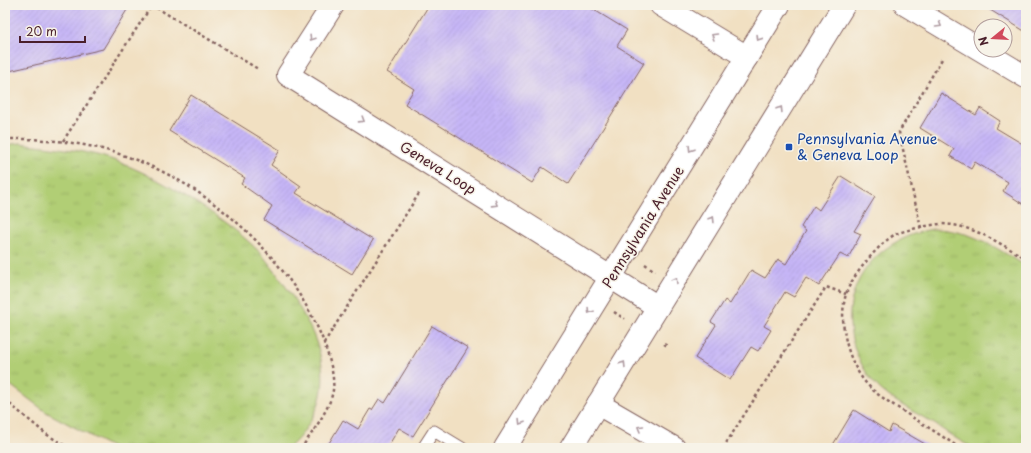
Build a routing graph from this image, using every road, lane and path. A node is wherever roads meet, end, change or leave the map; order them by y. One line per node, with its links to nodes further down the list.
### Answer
1 (333, 5): 17 (main road, Geneva Loop, one-way to 17)
2 (660, 5): 6 (main road, one-way to 2)
3 (780, 5): 6 (main road, Pennsylvania Avenue, one-way to 6)
4 (844, 5): 19 (main road, one-way to 4)
5 (906, 5): 9 (main road, one-way to 9)
6 (747, 56): 17 (main road, Pennsylvania Avenue, one-way to 17)
7 (942, 59): 13 (path)
8 (258, 69): 11 (path)
9 (1026, 77)
10 (5, 139): 11 (path)
11 (63, 140): 22 (path)
12 (420, 192): 22 (path)
13 (921, 228): 14 (path); 18 (path)
14 (1026, 258)
15 (642, 262): 16 (path)
16 (659, 273)
17 (611, 278): 19 (main road, Geneva Loop); 31 (main road, Pennsylvania Avenue, one-way to 31)
18 (846, 294): 34 (path); 35 (path)
19 (658, 307): 26 (main road, one-way to 19)
20 (612, 312): 21 (path)
21 (629, 322)
22 (324, 343): 28 (path)
23 (664, 344): 24 (path)
24 (669, 347)
25 (5, 400): 27 (path)
26 (598, 404): 32 (main road); 33 (main road, one-way to 26)
27 (69, 448)
28 (301, 448)
29 (424, 448): 30 (lane)
30 (462, 448)
31 (505, 448)
32 (571, 448)
33 (674, 448)
34 (723, 448)
35 (960, 448)

